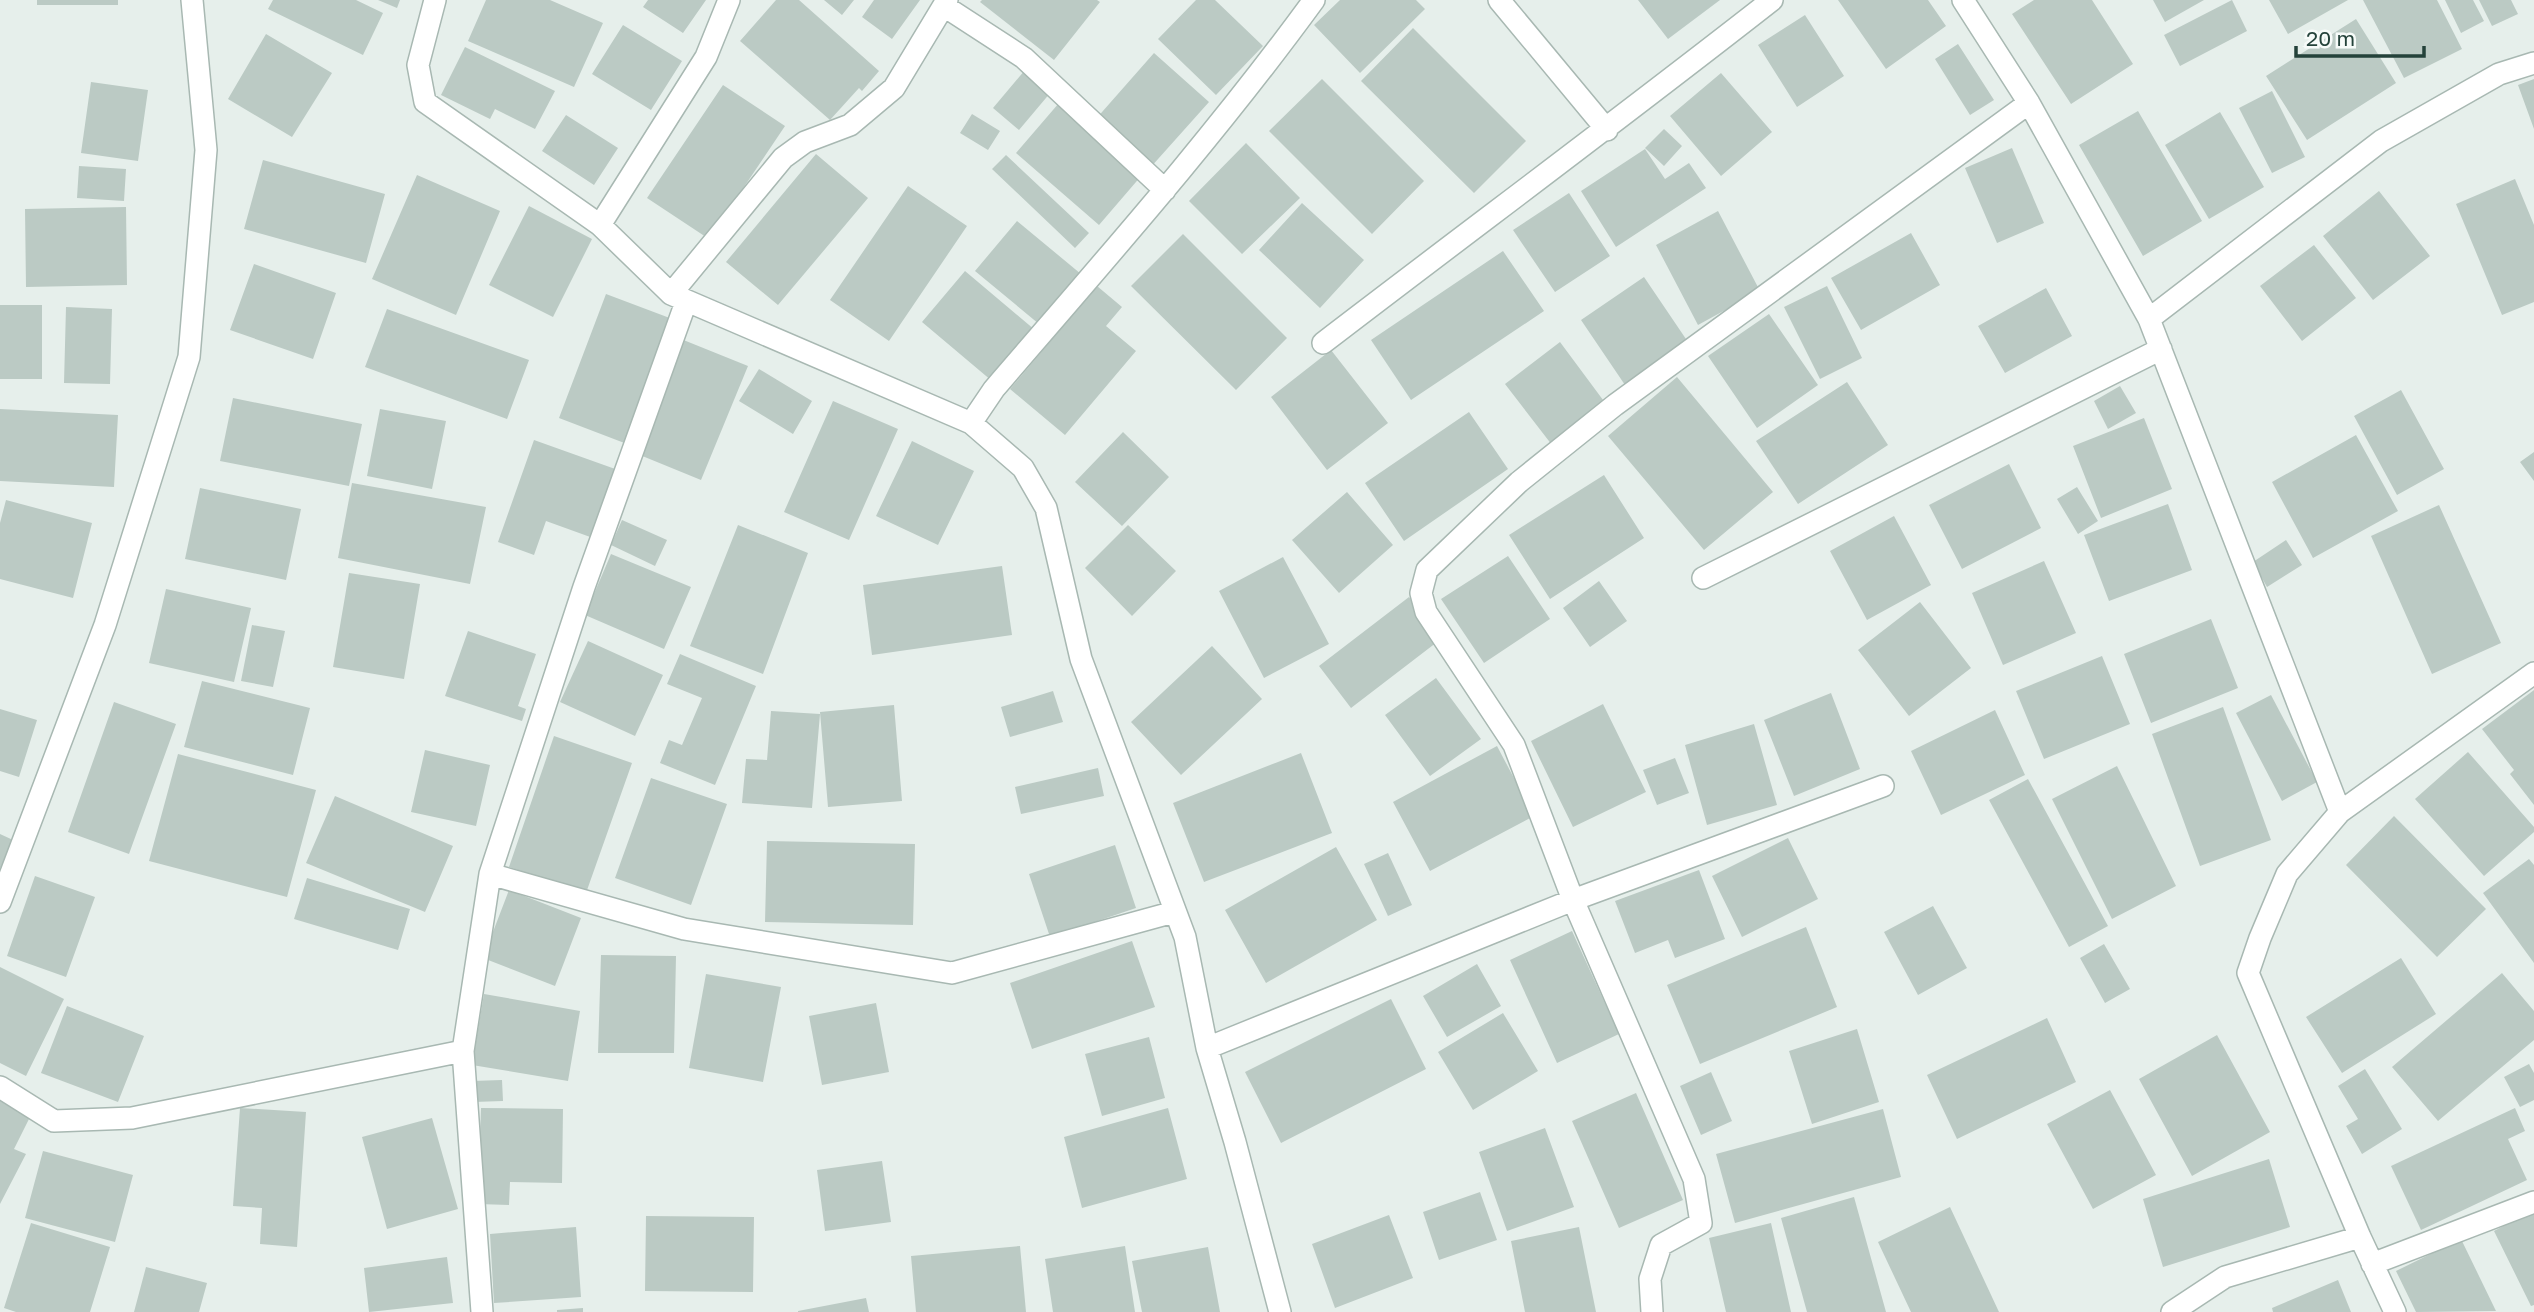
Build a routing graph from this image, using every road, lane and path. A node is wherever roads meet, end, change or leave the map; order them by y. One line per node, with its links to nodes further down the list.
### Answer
1 (192, 0): 25 (street)
2 (435, 0): 13 (street)
3 (729, 0): 13 (street)
4 (1314, 0): 12 (street)
5 (1499, 0): 11 (street)
6 (1772, 0): 11 (street)
7 (1963, 0): 10 (street)
8 (946, 3): 12 (street); 14 (street)
9 (2534, 63): 15 (street)
10 (2029, 103): 15 (street); 24 (street)
11 (1607, 130): 16 (street)
12 (1165, 190): 18 (street)
13 (600, 225): 14 (street)
14 (679, 298): 18 (street); 23 (street)
15 (2149, 319): 17 (street)
16 (1323, 342)
17 (2161, 349): 19 (street); 22 (street)
18 (971, 423): 26 (street)
19 (1703, 578)
20 (2534, 673): 22 (street)
21 (1883, 786): 24 (street)
22 (2340, 812): 31 (street)
23 (490, 874): 26 (street); 28 (street)
24 (1573, 900): 27 (street); 35 (street)
25 (0, 902)
26 (1174, 912): 27 (street)
27 (1207, 1048): 34 (street)
28 (463, 1051): 29 (street); 33 (street)
29 (0, 1087)
30 (2534, 1202): 32 (street)
31 (2360, 1237): 32 (street); 36 (street)
32 (2372, 1264): 37 (street)
33 (482, 1312)
34 (1280, 1312)
35 (1652, 1312)
36 (2172, 1312)
37 (2395, 1312)

